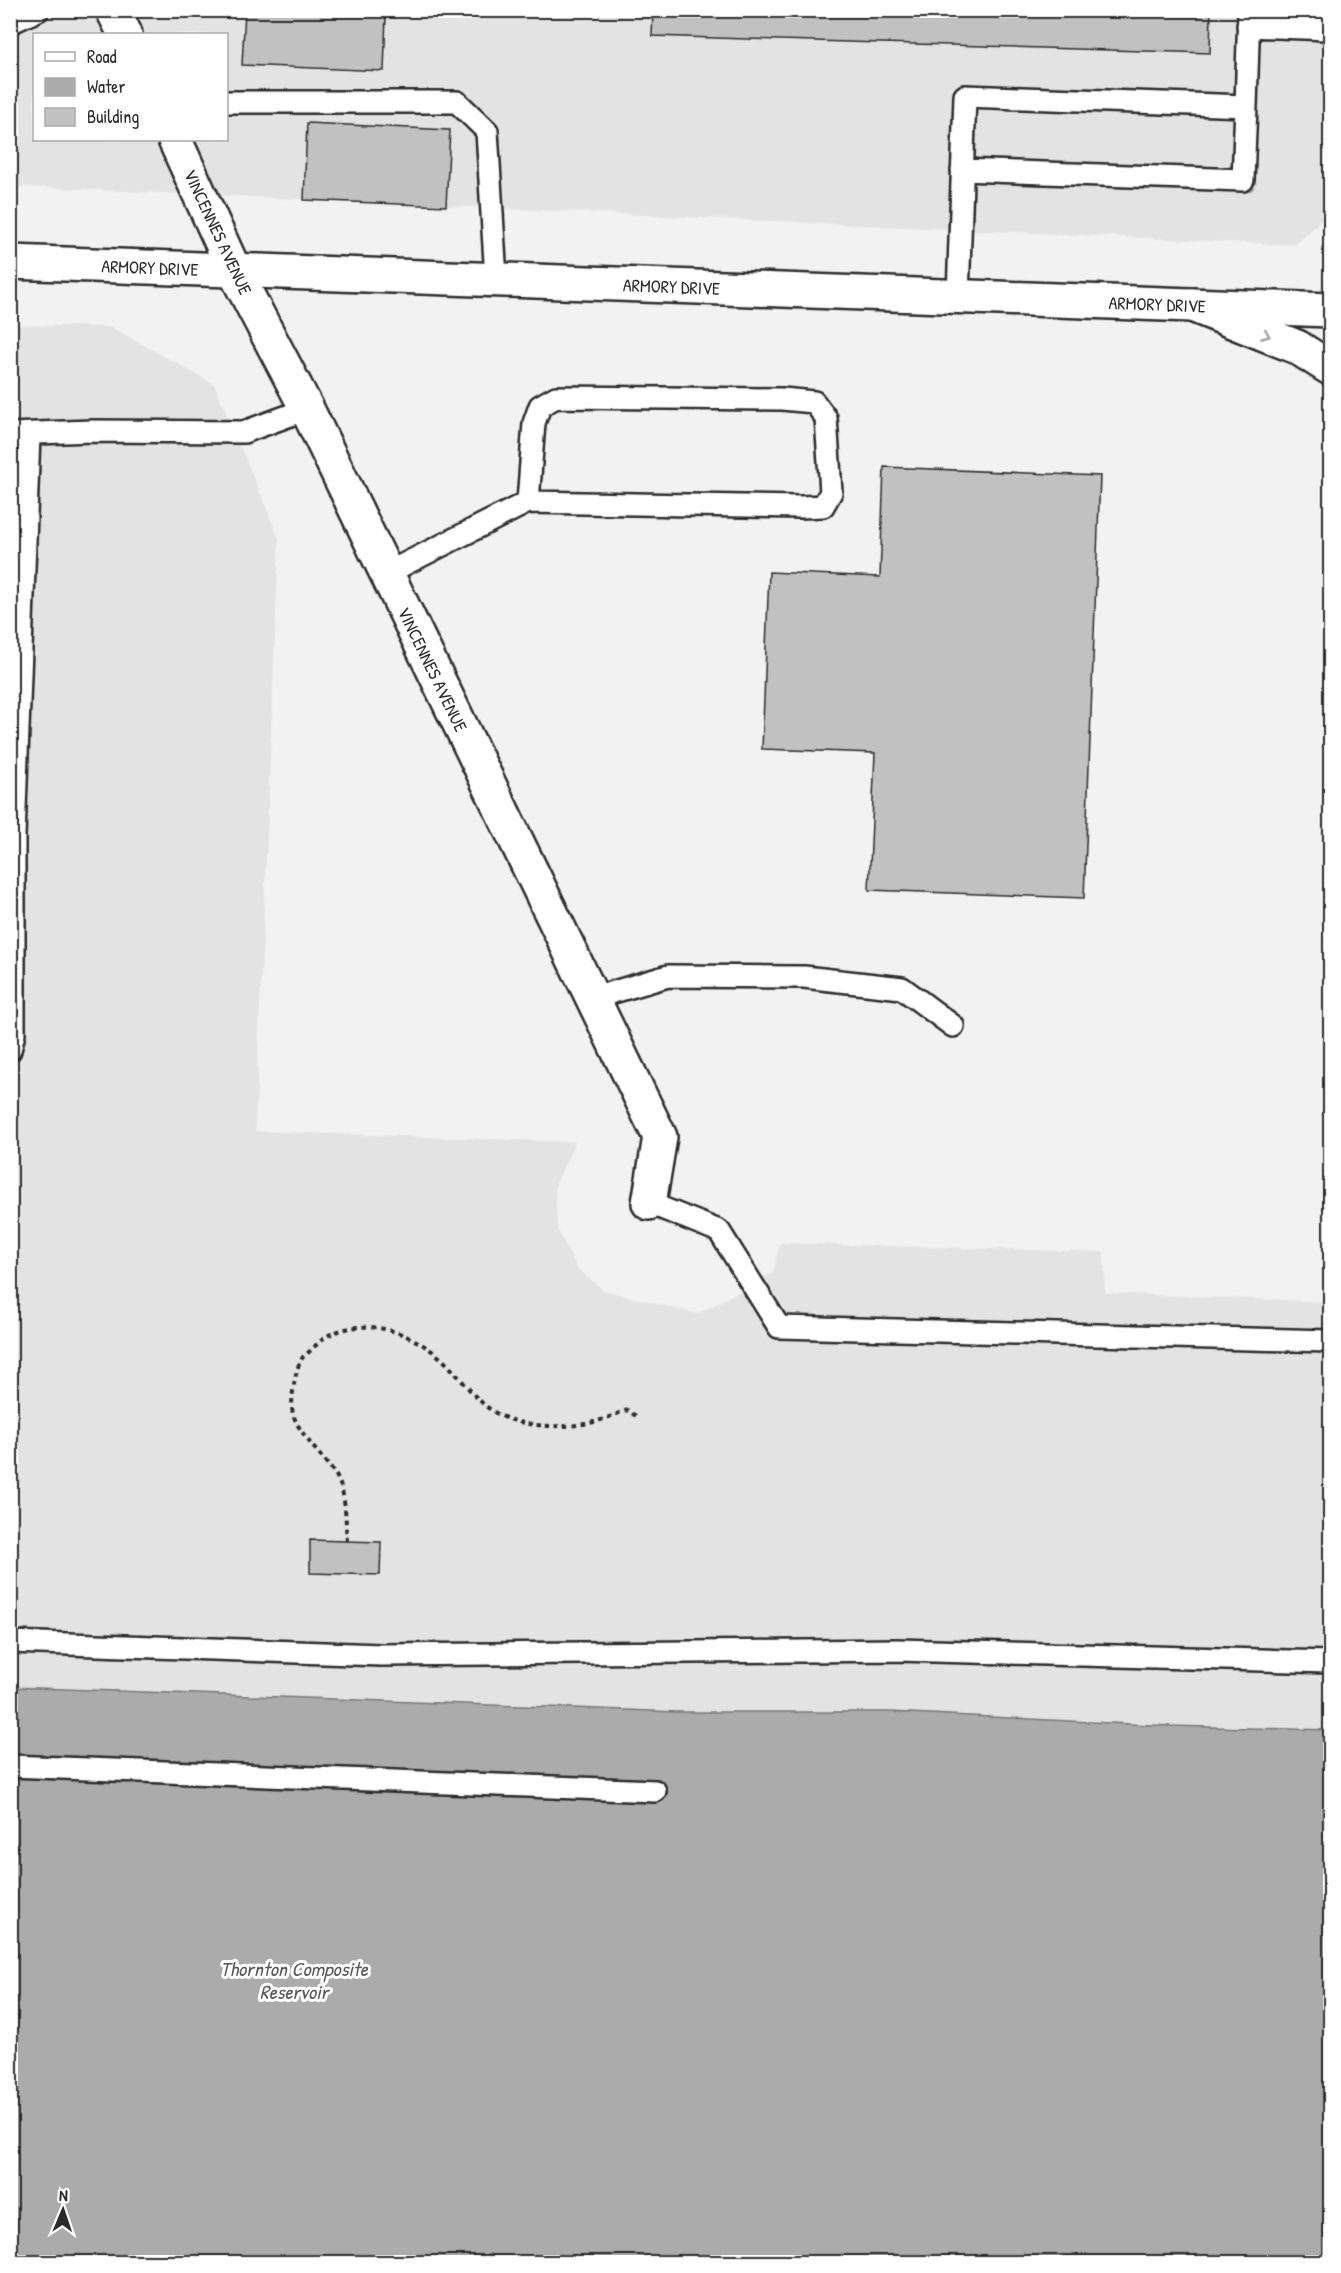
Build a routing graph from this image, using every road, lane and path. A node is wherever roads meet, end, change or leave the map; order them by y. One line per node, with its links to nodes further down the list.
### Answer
1 (38, 10): 4 (lane)
2 (114, 10): 6 (street)
3 (1249, 18): 5 (lane); 8 (lane)
4 (10, 23)
5 (1323, 23)
6 (125, 33)
7 (228, 102): 13 (lane)
8 (1246, 106): 10 (lane); 10 (lane)
9 (175, 141): 12 (street, VINCENNES AVENUE)
10 (962, 170): 14 (lane)
11 (10, 262): 12 (street, ARMORY DRIVE)
12 (234, 270): 13 (street, ARMORY DRIVE); 18 (street, VINCENNES AVENUE)
13 (496, 279): 14 (street, ARMORY DRIVE)
14 (958, 296): 15 (street, ARMORY DRIVE)
15 (1192, 305): 16 (street, ARMORY DRIVE); 17 (street, one-way to 17)
16 (1330, 310)
17 (1330, 368)
18 (307, 409): 19 (lane); 21 (street, VINCENNES AVENUE)
19 (20, 435): 24 (lane)
20 (528, 502): 20 (lane); 21 (lane)
21 (387, 573): 22 (street, VINCENNES AVENUE)
22 (593, 998): 23 (lane); 25 (street, VINCENNES AVENUE)
23 (953, 1026)
24 (10, 1050)
25 (649, 1203): 26 (lane)
26 (1330, 1341)
27 (637, 1417): 28 (path)
28 (347, 1541)
29 (10, 1642): 30 (lane)
30 (1330, 1662)
31 (10, 1766): 32 (lane)
32 (655, 1791)

